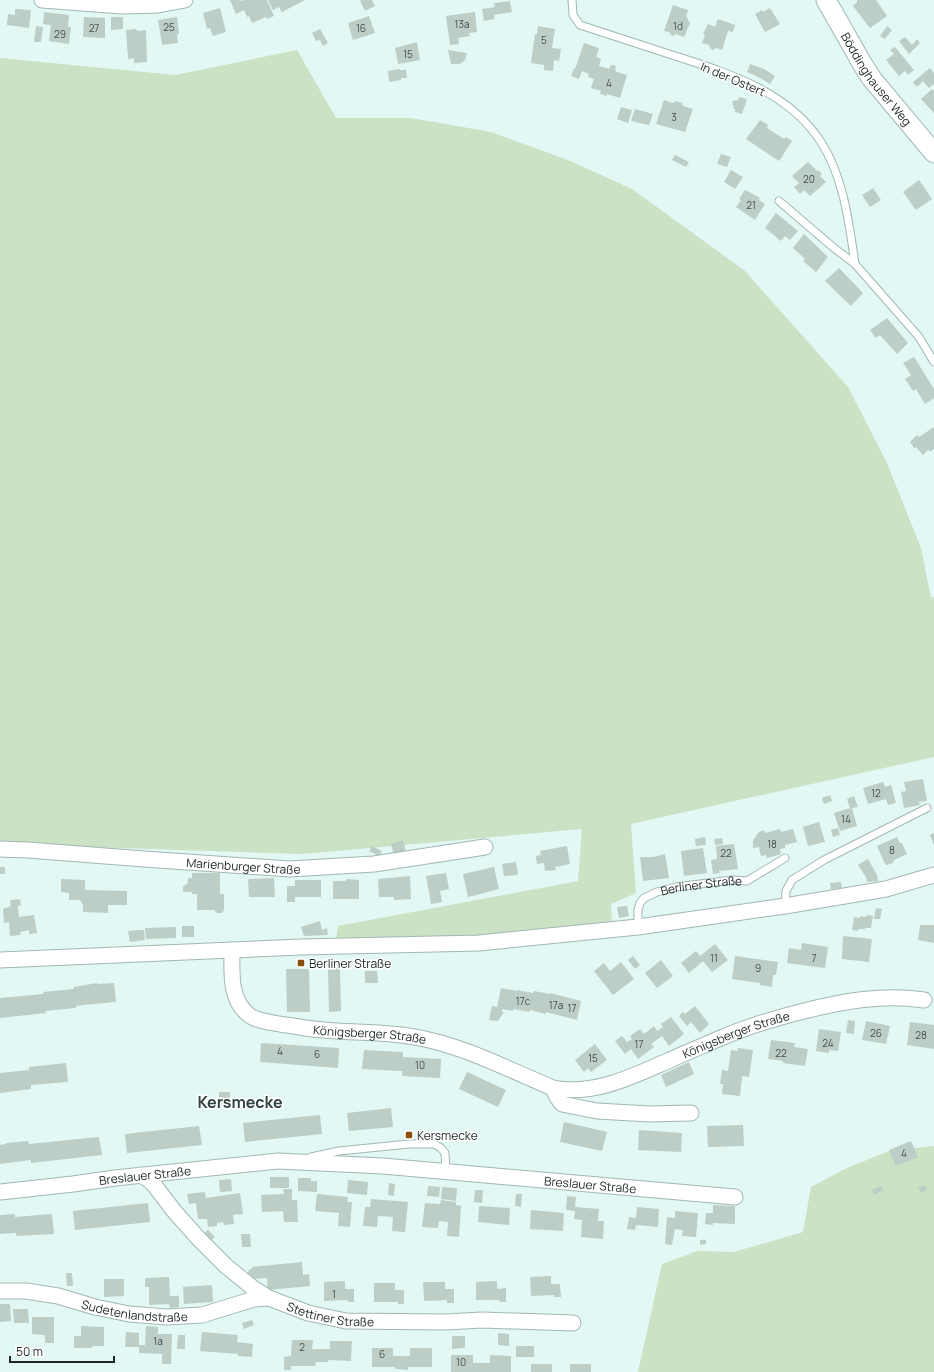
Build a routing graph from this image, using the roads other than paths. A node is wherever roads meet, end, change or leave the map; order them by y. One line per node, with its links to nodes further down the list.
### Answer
1 (185, 0): 4 (street)
2 (572, 0): 7 (lane, In der Ostert)
3 (826, 0): 5 (street, Böddinghauser Weg)
4 (48, 1)
5 (934, 153)
6 (779, 200): 7 (lane)
7 (855, 264): 8 (lane)
8 (934, 362)
9 (927, 808): 14 (lane)
10 (486, 847): 11 (street, Marienburger Straße)
11 (0, 850)
12 (785, 858): 15 (lane, Berliner Straße)
13 (934, 875): 14 (street)
14 (785, 906): 15 (street)
15 (638, 927): 16 (street)
16 (232, 950): 17 (street); 19 (street, Königsberger Straße)
17 (0, 960)
18 (924, 1000): 19 (street, Königsberger Straße)
19 (554, 1088): 20 (street)
20 (691, 1113)
21 (289, 1162): 22 (street, Breslauer Straße); 22 (lane, Breslauer Straße); 23 (street, Breslauer Straße)
22 (446, 1172): 25 (street, Breslauer Straße)
23 (140, 1175): 24 (street, Breslauer Straße); 27 (street, Stettiner Straße)
24 (0, 1192)
25 (735, 1197)
26 (0, 1291): 27 (street, Sudetenlandstraße)
27 (269, 1298): 28 (street, Stettiner Straße)
28 (573, 1323)

